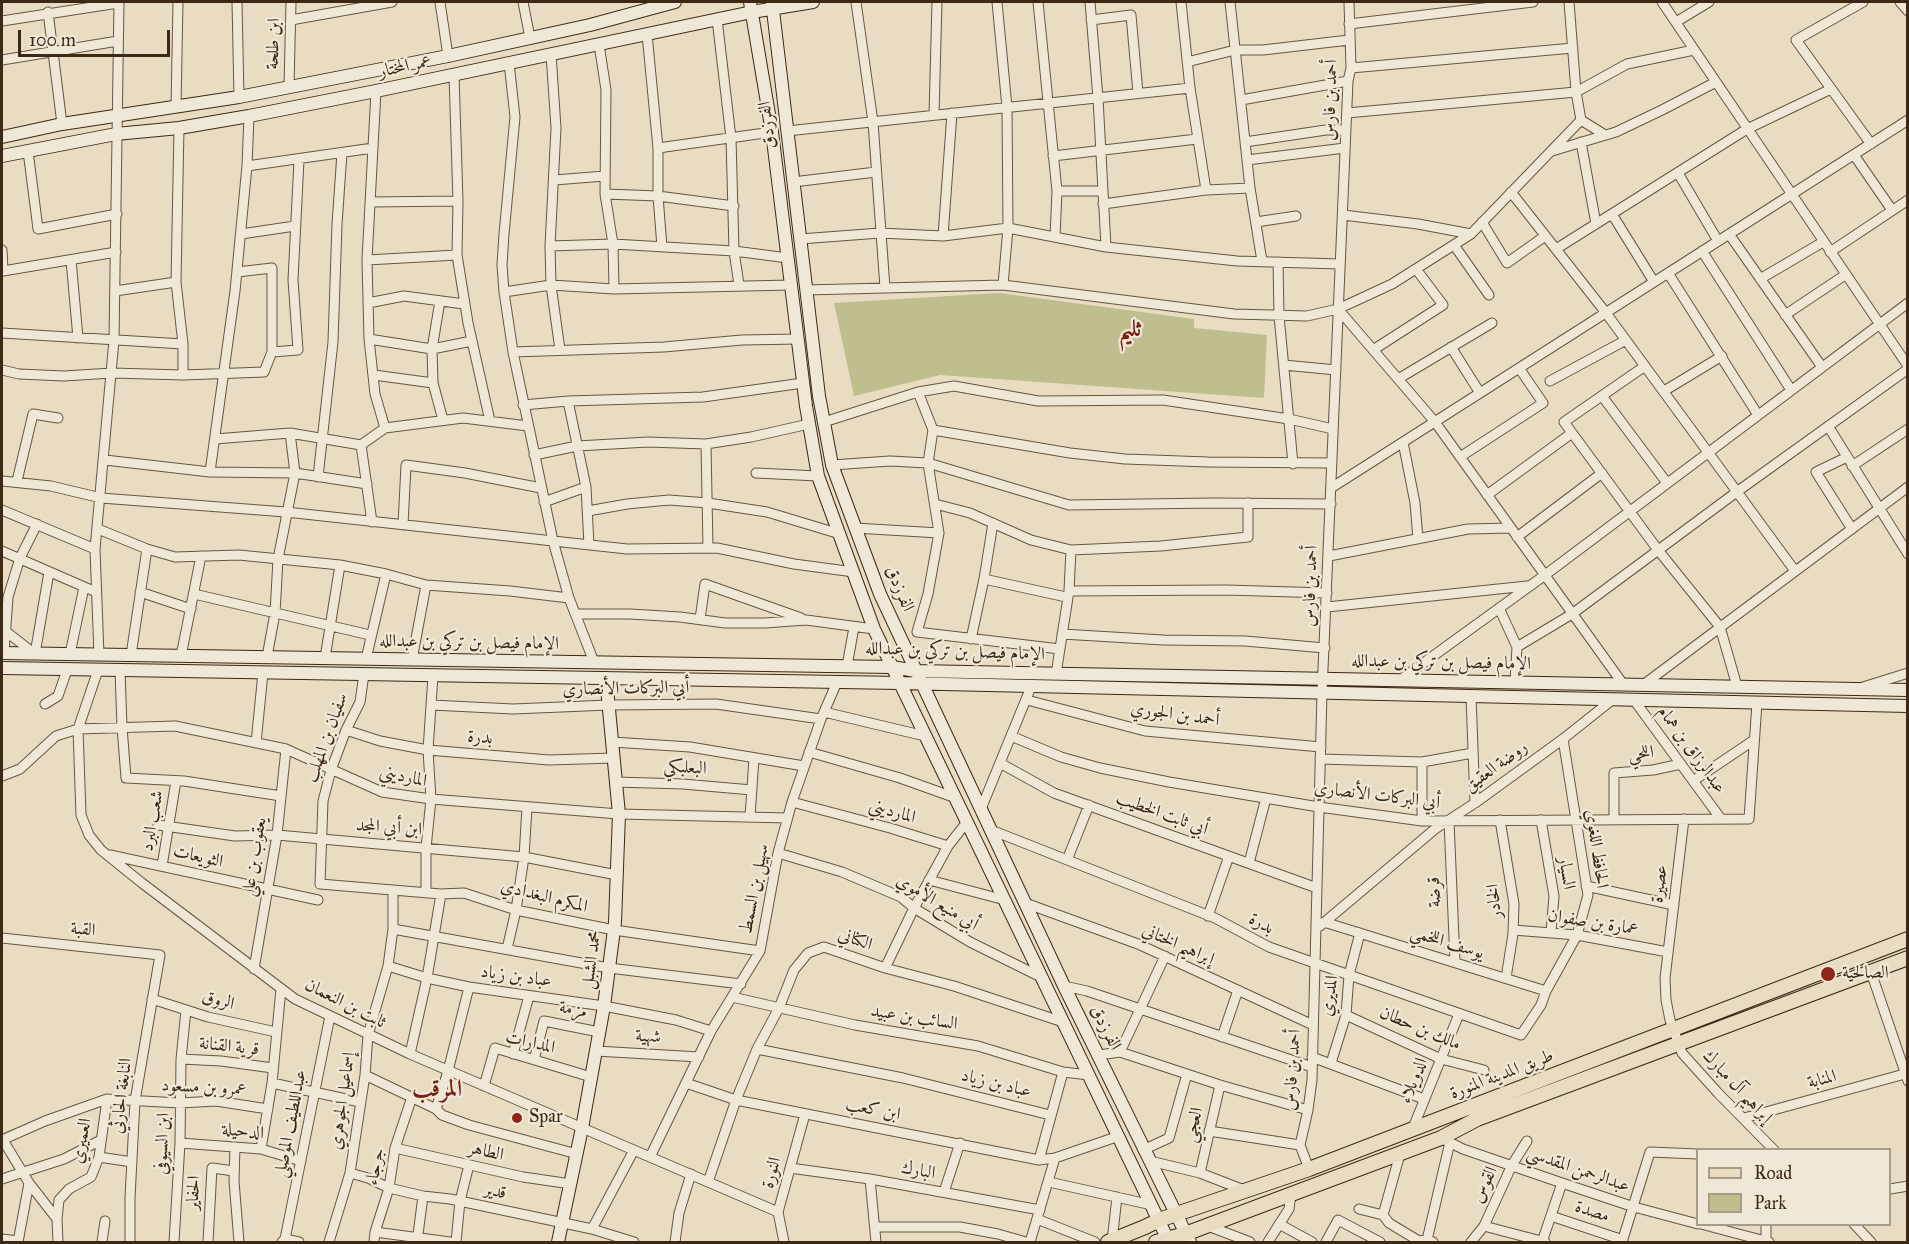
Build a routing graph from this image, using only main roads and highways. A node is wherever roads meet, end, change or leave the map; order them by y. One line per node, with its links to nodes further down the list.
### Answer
1 (675, 2): 5 (main road, عمر المختار)
2 (813, 2): 3 (main road, عمر المختار)
3 (772, 5): 4 (main road, عمر المختار); 10 (main road, الفرزدق)
4 (751, 7): 6 (main road, عمر المختار); 8 (main road, الفرزدق)
5 (2, 137)
6 (2, 156)
7 (3, 653): 8 (main road, الإمام فيصل بن تركي بن عبدالله)
8 (892, 667): 10 (main road, الإمام فيصل بن تركي بن عبدالله); 12 (main road, الفرزدق)
9 (2, 668): 11 (main road, الإمام فيصل بن تركي بن عبدالله)
10 (916, 671): 13 (main road, الفرزدق); 14 (main road, الإمام فيصل بن تركي بن عبدالله)
11 (606, 678): 12 (main road, الإمام فيصل بن تركي بن عبدالله); 21 (main road, محمد الشبل)
12 (900, 683): 13 (main road, الإمام فيصل بن تركي بن عبدالله); 19 (main road, الفرزدق)
13 (922, 684): 15 (main road, الإمام فيصل بن تركي بن عبدالله); 18 (main road, الفرزدق)
14 (1908, 690)
15 (1908, 706)
16 (1908, 939): 18 (main road, طريق المدينة المنورة)
17 (1908, 958): 20 (main road, طريق المدينة المنورة)
18 (1175, 1214): 19 (main road, طريق المدينة المنورة); 20 (main road, الفرزدق)
19 (1159, 1220): 22 (main road, طريق المدينة المنورة); 23 (main road, الفرزدق)
20 (1187, 1238): 23 (main road, طريق المدينة المنورة)
21 (558, 1242)
22 (1110, 1242)
23 (1164, 1242)

